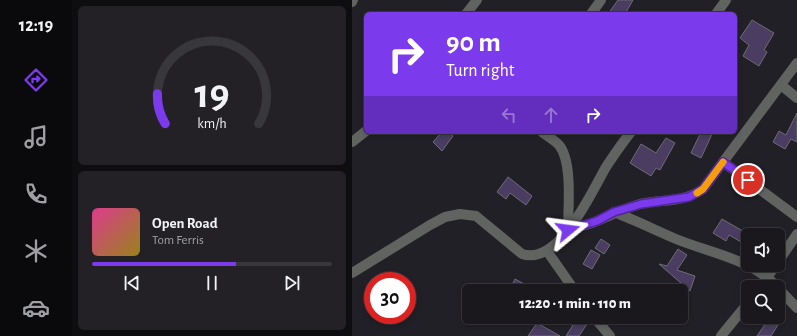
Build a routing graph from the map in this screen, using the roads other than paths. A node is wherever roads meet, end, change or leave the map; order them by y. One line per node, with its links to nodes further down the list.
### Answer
1 (477, 0): 4 (street)
2 (601, 0): 5 (street)
3 (726, 0): 6 (street)
4 (468, 12)
5 (592, 12)
6 (717, 12)
7 (797, 63): 8 (street)
8 (781, 85): 9 (street); 14 (street)
9 (797, 98)
10 (364, 133): 13 (street)
11 (544, 134): 17 (street)
12 (630, 134): 17 (street)
13 (352, 142)
14 (723, 162): 15 (street); 16 (street)
15 (614, 212): 17 (street); 23 (street)
16 (797, 217)
17 (568, 230): 19 (street)
18 (797, 234): 20 (street)
19 (547, 251): 22 (street); 26 (street)
20 (785, 252)
21 (771, 272): 23 (street)
22 (352, 273)
23 (768, 277): 24 (street); 25 (street)
24 (766, 280)
25 (771, 280)
26 (570, 284)
27 (785, 295): 28 (street)
28 (797, 308)
29 (741, 312): 32 (street)
30 (600, 324): 31 (street)
31 (610, 336)
32 (721, 336)

